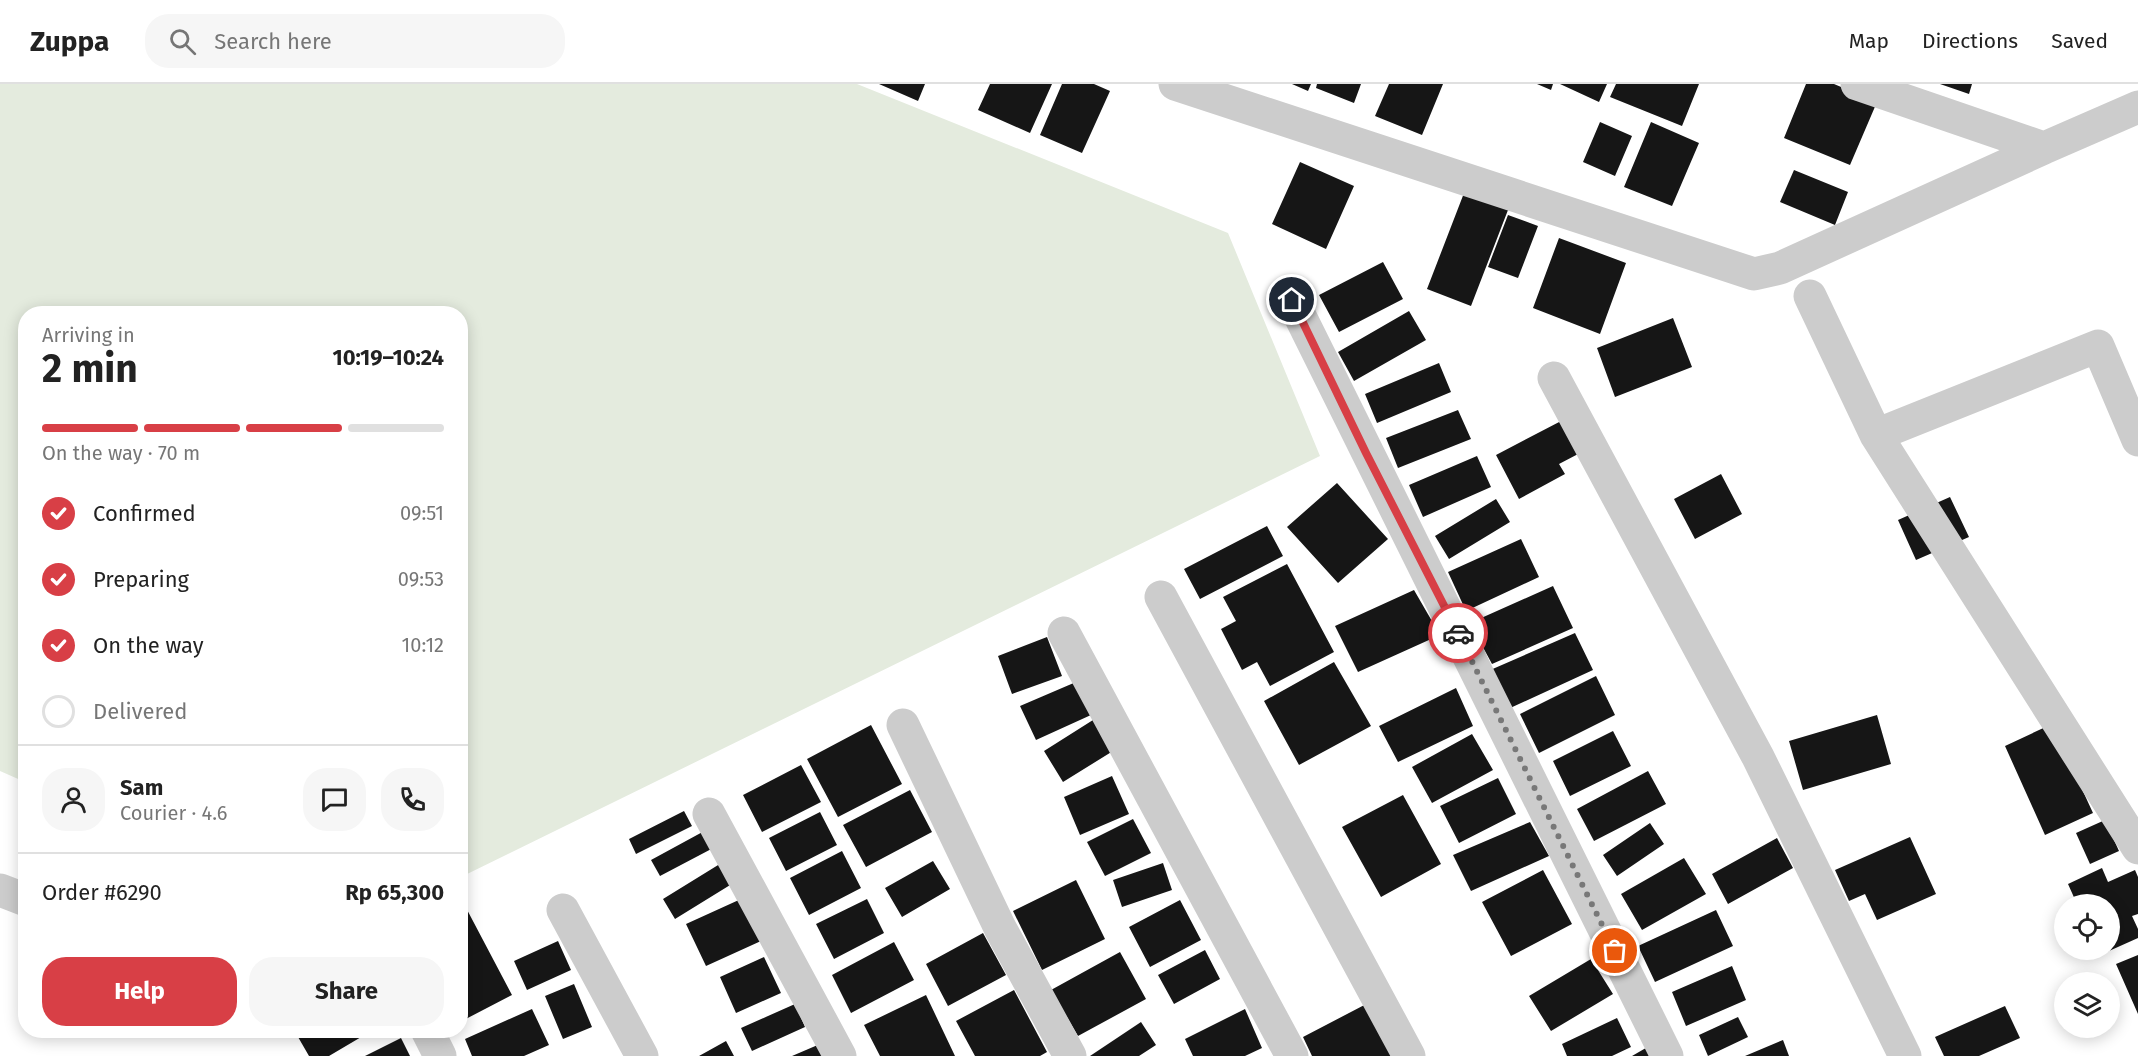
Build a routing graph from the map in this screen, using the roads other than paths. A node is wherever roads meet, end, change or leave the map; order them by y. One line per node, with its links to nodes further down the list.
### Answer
1 (1175, 84): 4 (street)
2 (1857, 84): 4 (street)
3 (2138, 107): 4 (street)
4 (2044, 148)
5 (1810, 296): 8 (street)
6 (1292, 300): 25 (street)
7 (1554, 378): 26 (street)
8 (1876, 435): 9 (street); 14 (street)
9 (2138, 440)
10 (1161, 597): 24 (street)
11 (1065, 633): 23 (street)
12 (903, 725): 22 (street)
13 (709, 814): 21 (street)
14 (2138, 848)
15 (0, 890): 16 (street)
16 (18, 897)
17 (563, 910): 20 (street)
18 (431, 1038): 19 (street)
19 (440, 1056)
20 (642, 1056)
21 (840, 1056)
22 (1070, 1056)
23 (1292, 1056)
24 (1409, 1056)
25 (1667, 1056)
26 (1905, 1056)

